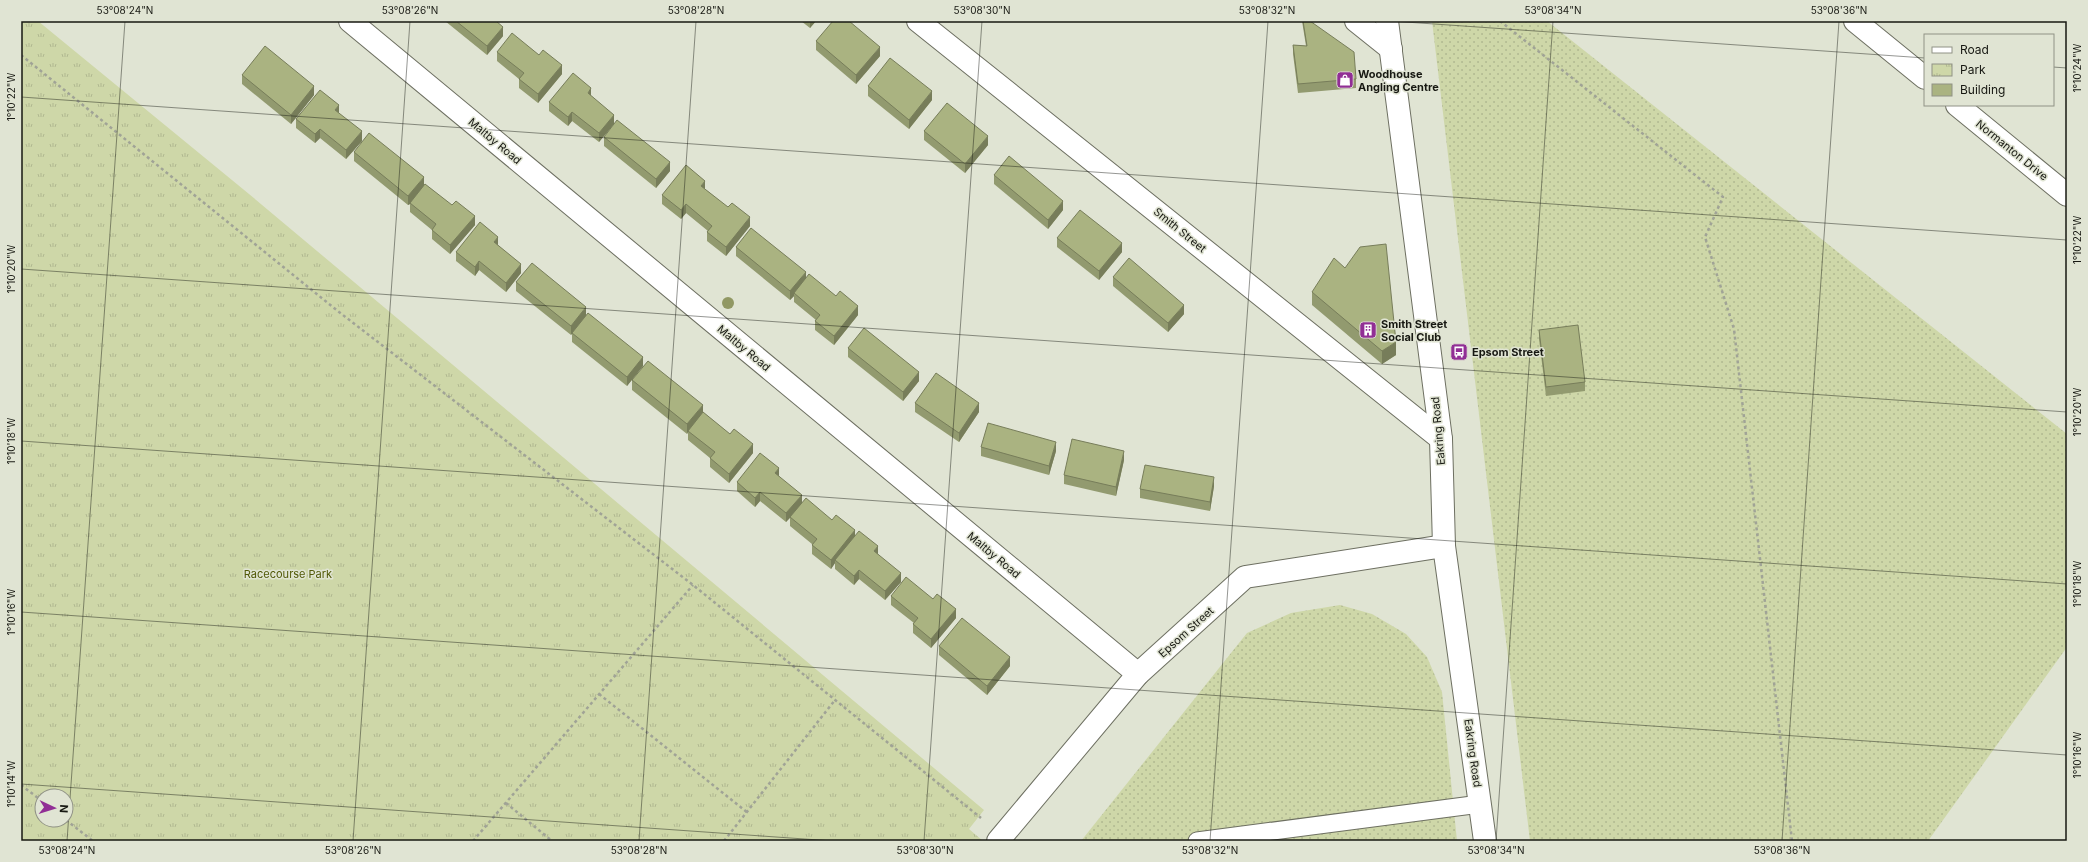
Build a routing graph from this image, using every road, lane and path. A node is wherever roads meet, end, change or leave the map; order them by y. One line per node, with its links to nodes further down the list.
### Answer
1 (350, 21): 15 (street, Maltby Road)
2 (918, 21): 12 (street, Smith Street)
3 (1356, 21): 7 (street)
4 (1387, 21): 7 (street, Eakring Road)
5 (1500, 21): 31 (path)
6 (1855, 21): 9 (street)
7 (1391, 49): 12 (street, Eakring Road)
8 (21, 55): 14 (path)
9 (1924, 77)
10 (1959, 106): 11 (street, Normanton Drive)
11 (2067, 195)
12 (1441, 439): 13 (street, Eakring Road)
13 (1444, 546): 15 (street, Epsom Street); 21 (street, Eakring Road)
14 (693, 585): 16 (path); 17 (path)
15 (1138, 674): 24 (street, Epsom Street)
16 (599, 694): 20 (path); 22 (path)
17 (835, 700): 22 (path); 24 (path)
18 (21, 785): 19 (path)
19 (34, 795)
20 (506, 802): 26 (path); 27 (path)
21 (1480, 804): 29 (lane); 30 (street, Eakring Road)
22 (748, 813): 28 (path)
23 (74, 826): 25 (path)
24 (1004, 839)
25 (93, 841)
26 (473, 841)
27 (552, 841)
28 (724, 841)
29 (1197, 841)
30 (1485, 841)
31 (1792, 841)

